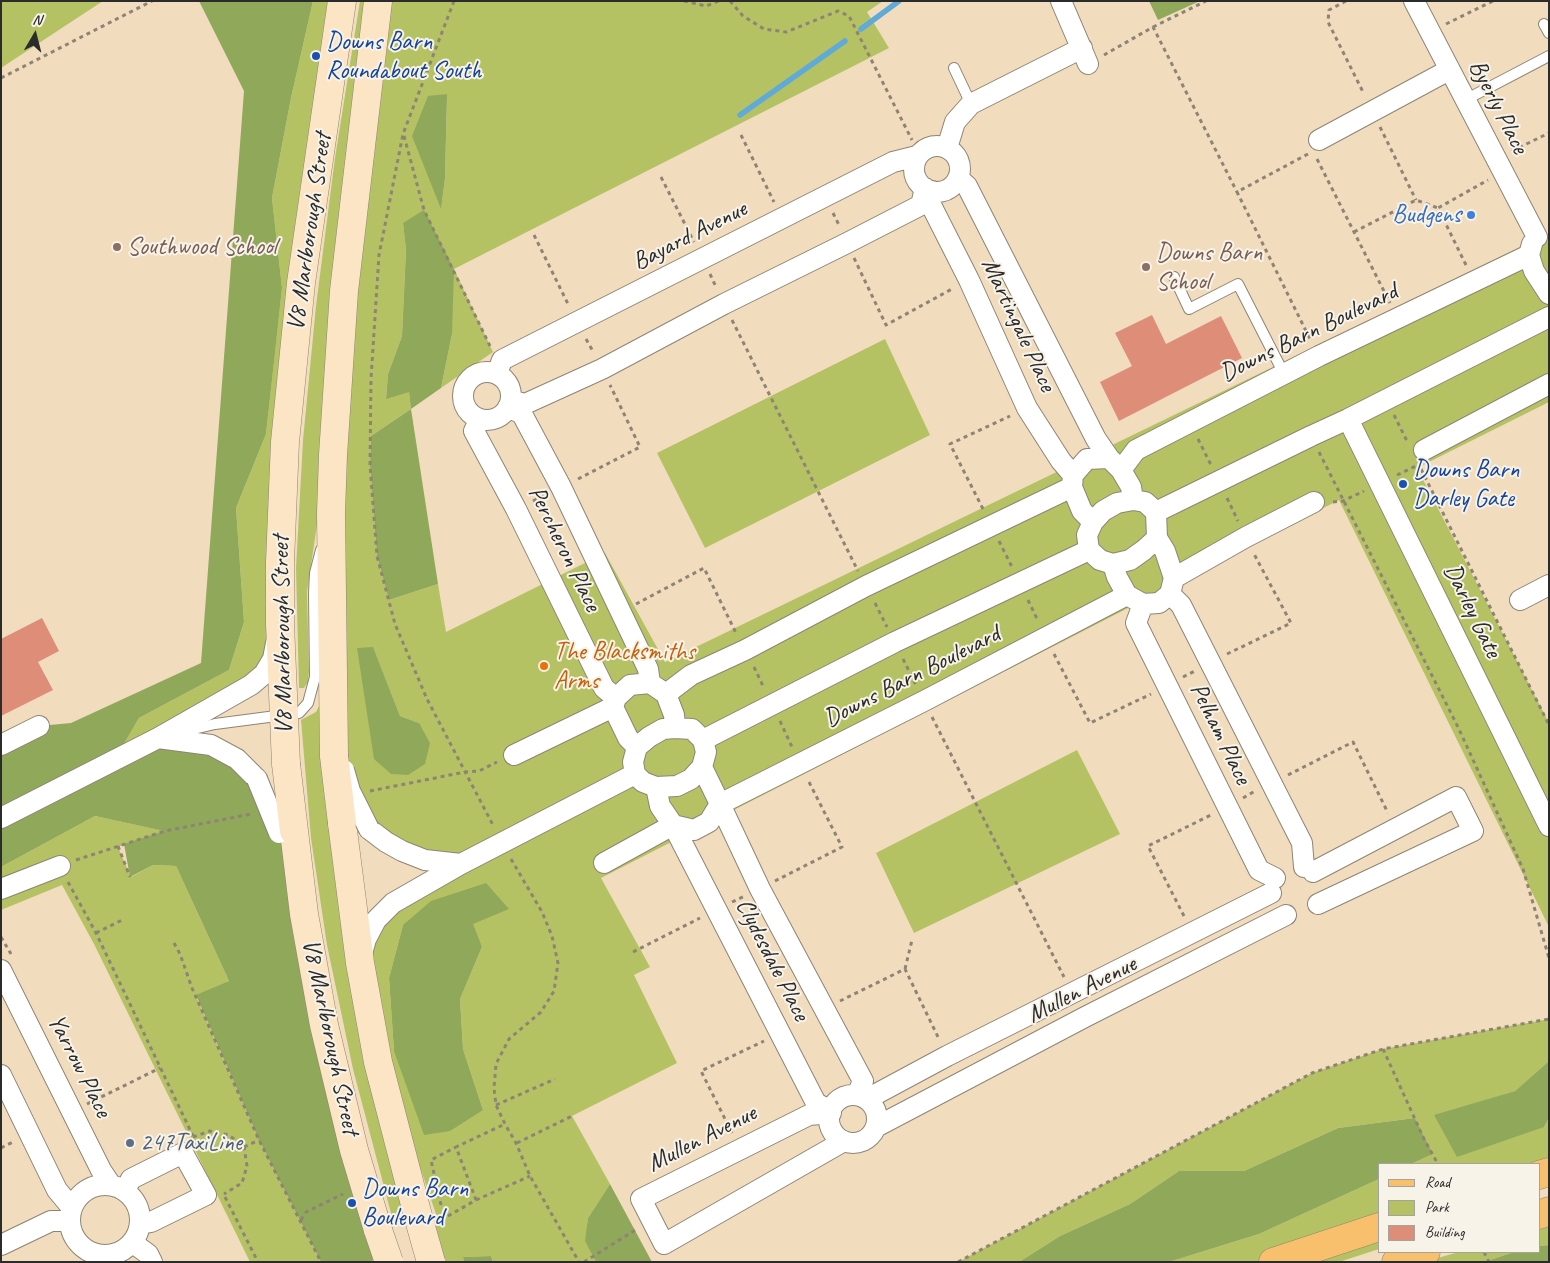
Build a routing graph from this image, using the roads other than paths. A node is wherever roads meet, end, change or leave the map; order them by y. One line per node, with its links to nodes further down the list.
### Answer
1 (342, 1): 41 (main road, V8 Marlborough Street)
2 (378, 1): 32 (main road, V8 Marlborough Street)
3 (1061, 1): 9 (street)
4 (1414, 1): 7 (street, Byerly Place)
5 (1549, 56): 8 (lane)
6 (954, 68): 9 (lane)
7 (1449, 70): 8 (street, Byerly Place); 10 (street)
8 (1465, 100): 15 (street, Byerly Place)
9 (971, 104): 11 (street)
10 (1319, 140)
11 (947, 148): 12 (street); 13 (street)
12 (920, 153): 14 (street); 20 (street, Bayard Avenue)
13 (958, 178): 14 (street); 27 (street, Martingale Place)
14 (929, 190): 23 (street); 28 (street, Martingale Place)
15 (1543, 238): 16 (street)
16 (1529, 255): 18 (street); 21 (street, Downs Barn Boulevard)
17 (1174, 277): 21 (lane)
18 (1549, 295): 19 (street)
19 (1549, 317): 25 (street)
20 (500, 367): 23 (street); 24 (street)
21 (1284, 374): 27 (street, Downs Barn Boulevard)
22 (1549, 384): 26 (street)
23 (510, 404): 24 (street); 42 (street, Percheron Place)
24 (480, 419): 43 (street, Percheron Place)
25 (1348, 419): 31 (street); 59 (street, Darley Gate)
26 (1418, 454)
27 (1115, 464): 28 (street); 29 (street, Martingale Place)
28 (1073, 481): 33 (street, Martingale Place); 42 (street)
29 (1133, 500): 31 (street); 33 (street)
30 (1314, 502): 38 (street)
31 (1156, 512): 34 (street)
32 (331, 513): 44 (lane); 51 (main road, V8 Marlborough Street)
33 (1093, 522): 35 (street)
34 (1156, 538): 36 (street); 38 (street, Pelham Place)
35 (1090, 550): 36 (street); 48 (street, Downs Barn Boulevard)
36 (1113, 564): 39 (street)
37 (1549, 585): 40 (street)
38 (1172, 586): 39 (street, Downs Barn Boulevard); 64 (street, Pelham Place)
39 (1135, 599): 56 (street, Downs Barn Boulevard); 65 (street, Pelham Place)
40 (1520, 600)
41 (280, 624): 44 (main road, V8 Marlborough Street); 47 (street)
42 (658, 688): 43 (street); 46 (street, Percheron Place)
43 (615, 702): 50 (street, Percheron Place); 52 (street)
44 (283, 716): 47 (lane); 60 (main road, V8 Marlborough Street, bridge)
45 (39, 726): 49 (street)
46 (675, 728): 48 (street); 50 (street)
47 (158, 738): 57 (street); 60 (street, bridge)
48 (704, 740): 53 (street)
49 (1, 745)
50 (637, 748): 54 (street)
51 (336, 751): 62 (street, bridge); 69 (main road, V8 Marlborough Street, bridge)
52 (514, 755)
53 (702, 766): 55 (street); 56 (street, Clydesdale Place)
54 (635, 774): 55 (street); 62 (street)
55 (656, 787): 58 (street, Clydesdale Place)
56 (720, 804): 58 (street); 72 (street, Clydesdale Place)
57 (1, 818)
58 (673, 825): 61 (street); 73 (street, Clydesdale Place)
59 (1549, 826)
60 (286, 832): 84 (main road, V8 Marlborough Street, bridge)
61 (604, 863)
62 (461, 864): 69 (street)
63 (60, 866): 66 (street)
64 (1308, 870): 65 (street); 67 (street); 67 (street)
65 (1273, 885): 68 (street); 72 (street, Mullen Avenue)
66 (1, 890)
67 (1318, 904): 68 (street)
68 (1286, 915): 74 (street, Mullen Avenue)
69 (360, 963): 85 (main road, V8 Marlborough Street, bridge)
70 (7, 964): 76 (street, Yarrow Place)
71 (1, 1075): 77 (street)
72 (862, 1097): 73 (street); 74 (street)
73 (831, 1112): 75 (street); 75 (street, Mullen Avenue)
74 (876, 1127): 75 (street)
75 (844, 1141)
76 (118, 1187): 77 (street); 79 (street); 79 (street)
77 (71, 1215): 80 (street); 82 (street)
78 (1378, 1227): 86 (main road)
79 (136, 1234): 82 (street); 83 (street)
80 (1, 1245)
81 (1423, 1253): 87 (main road)
82 (90, 1257)
83 (152, 1262)
84 (389, 1262)
85 (431, 1262)
86 (1273, 1262)
87 (1396, 1262)

